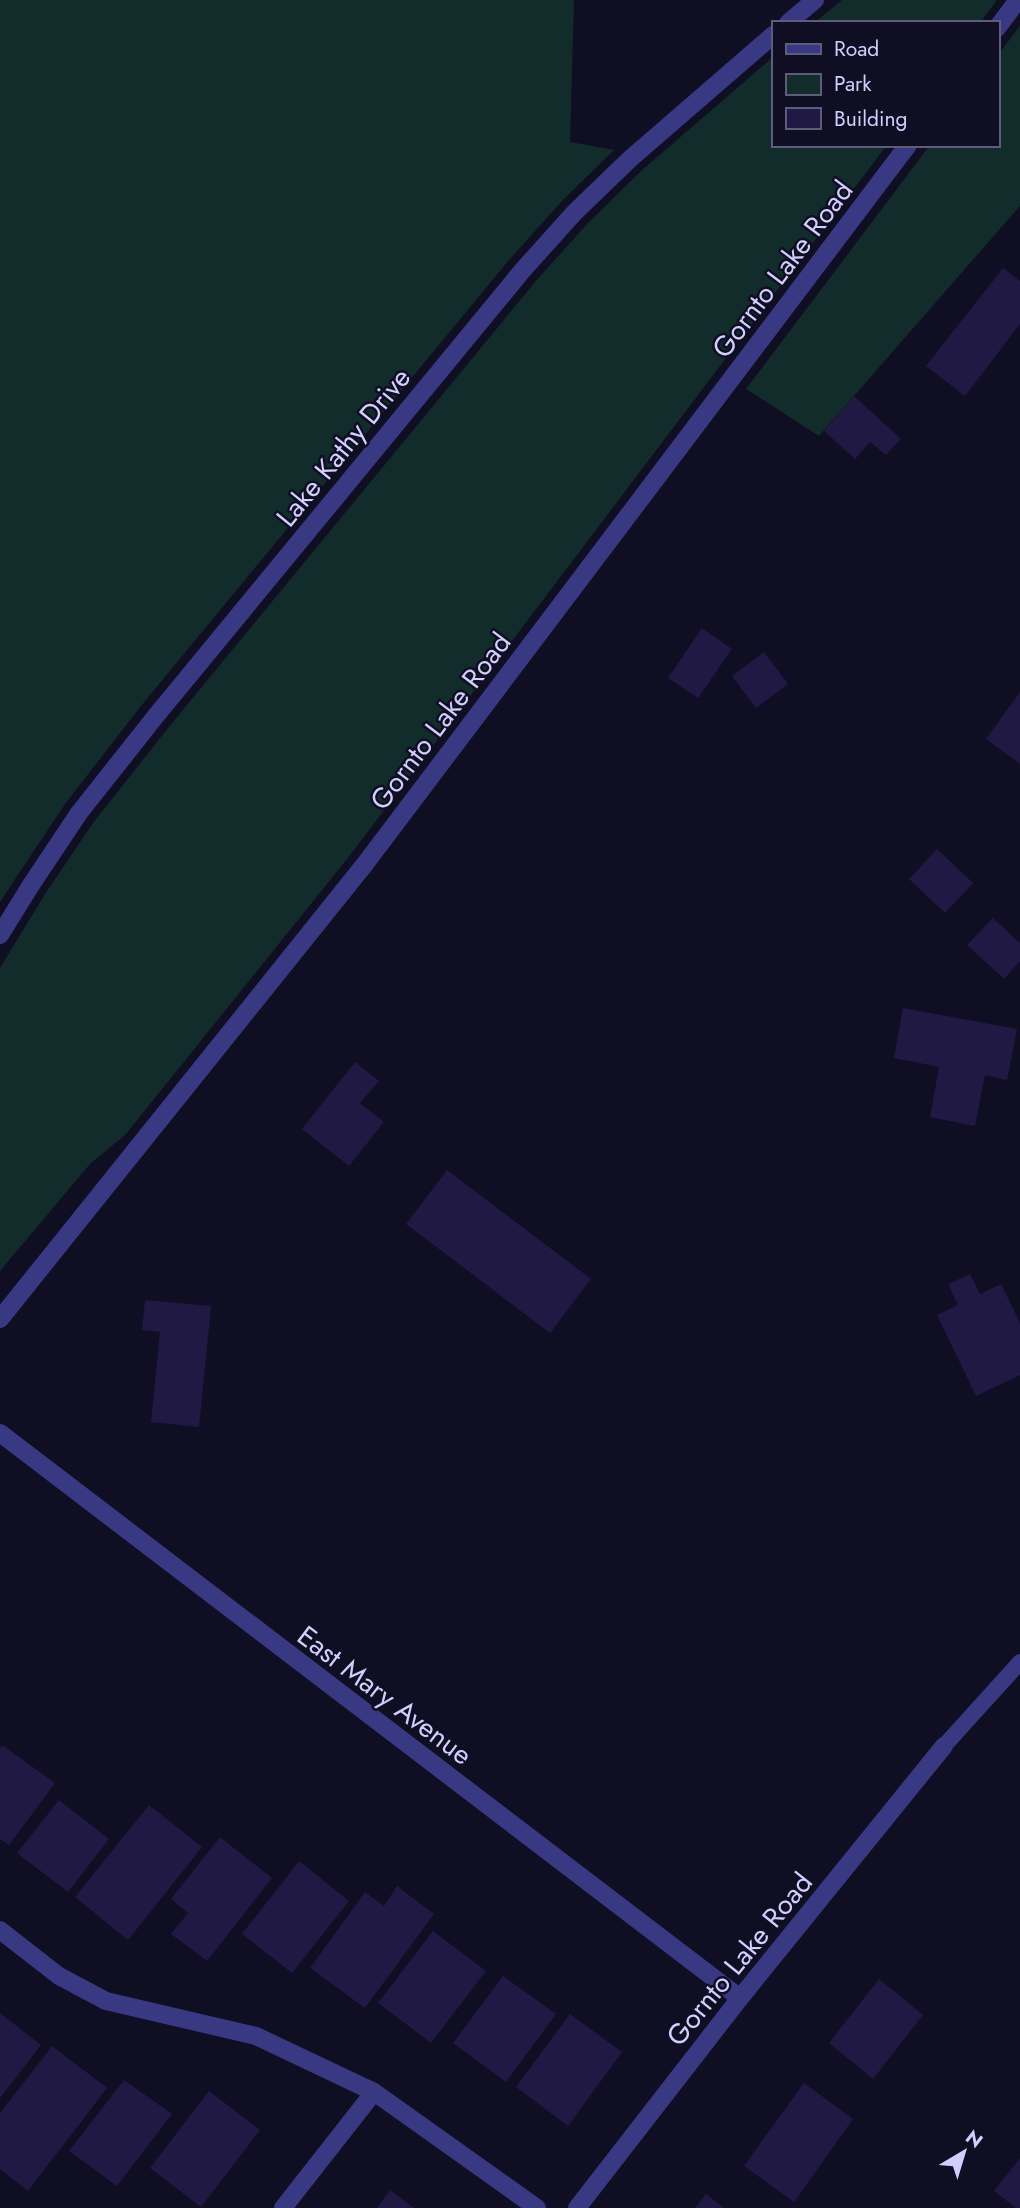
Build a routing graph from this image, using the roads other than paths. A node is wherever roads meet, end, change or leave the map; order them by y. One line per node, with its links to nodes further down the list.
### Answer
1 (815, 0): 3 (street)
2 (1018, 0): 4 (street)
3 (790, 21)
4 (999, 25)
5 (772, 36): 7 (street, Lake Kathy Drive)
6 (906, 147): 8 (street, Gornto Lake Road)
7 (0, 935)
8 (0, 1319)
9 (0, 1433): 13 (street, East Mary Avenue)
10 (1020, 1662): 11 (lane)
11 (944, 1746): 13 (street, Gornto Lake Road)
12 (0, 1930): 14 (street)
13 (740, 1998): 17 (street, Gornto Lake Road)
14 (374, 2092): 15 (street); 16 (street)
15 (283, 2208)
16 (537, 2208)
17 (577, 2208)

